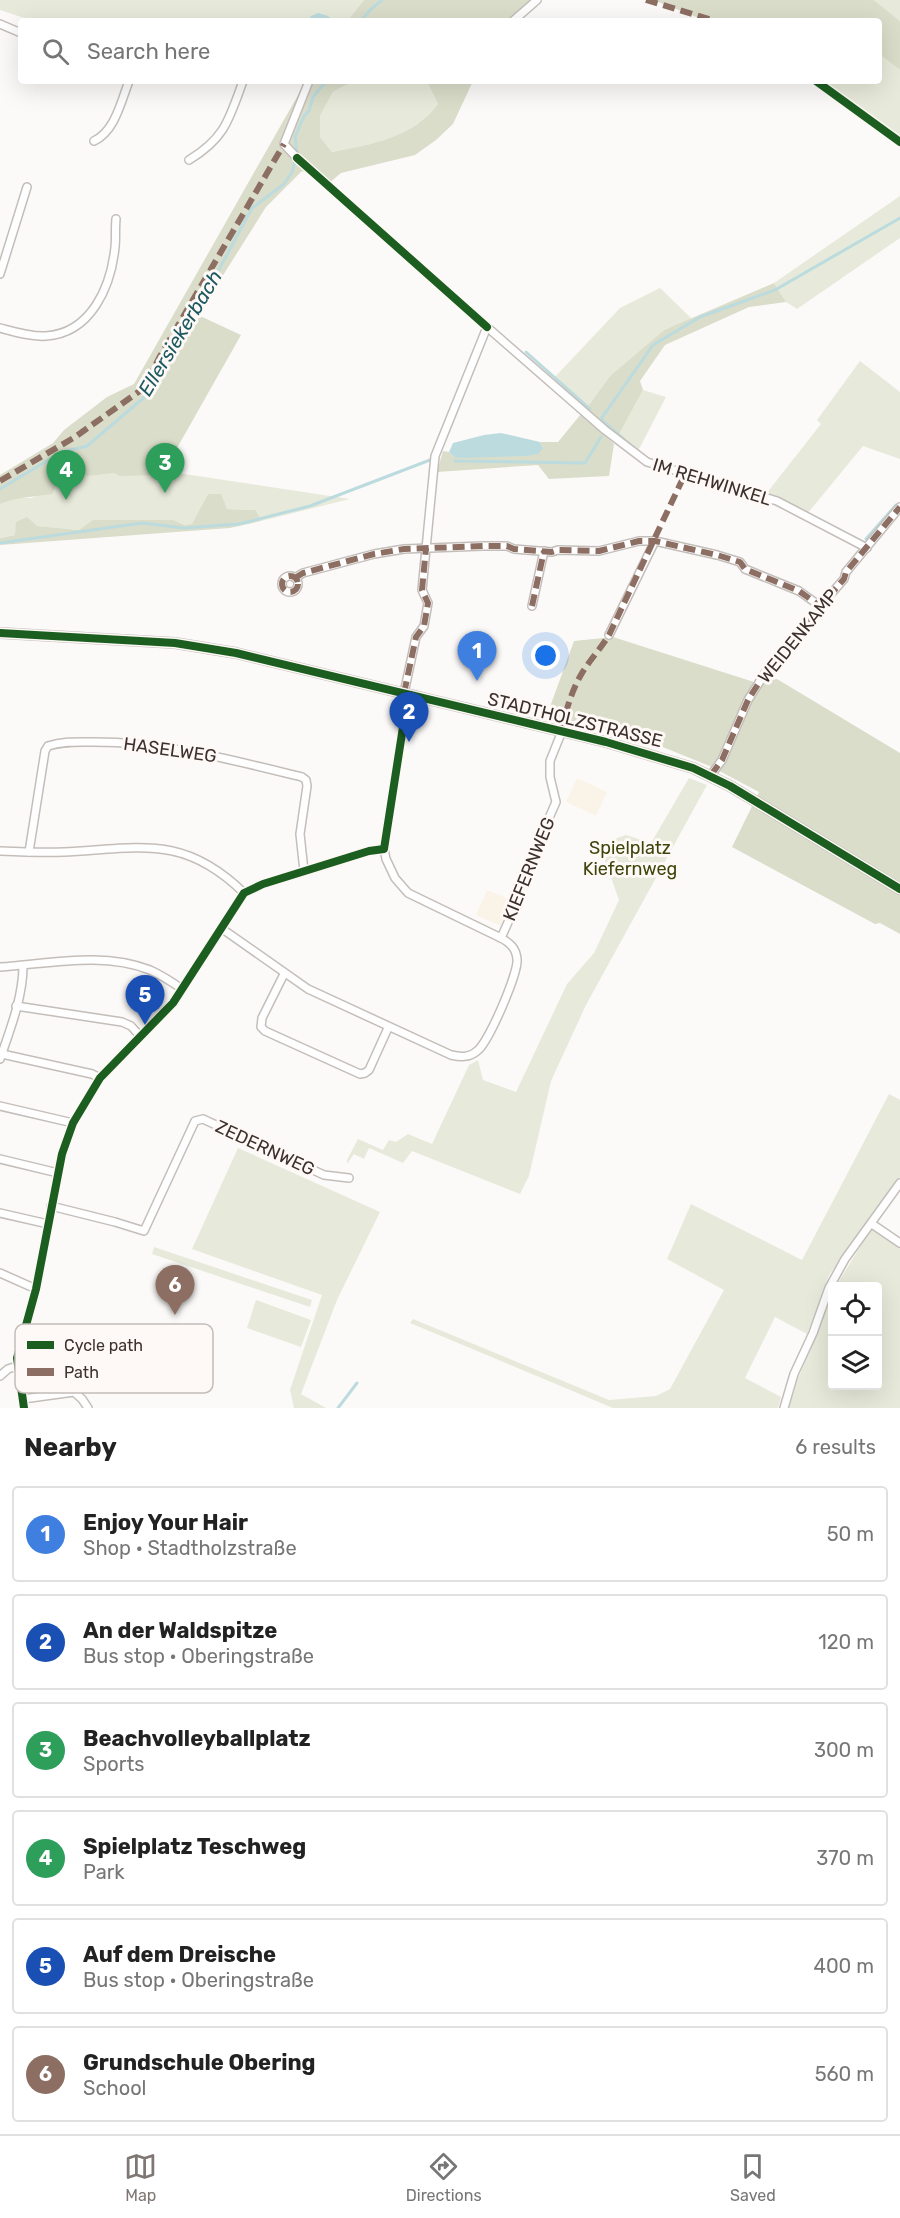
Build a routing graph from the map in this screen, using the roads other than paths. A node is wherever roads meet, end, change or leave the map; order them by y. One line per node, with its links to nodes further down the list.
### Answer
1 (537, 0): 2 (street)
2 (516, 18)
3 (0, 24): 4 (street)
4 (18, 32)
5 (128, 84): 8 (street)
6 (242, 84): 10 (street)
7 (308, 84): 9 (street)
8 (94, 141)
9 (297, 158)
10 (189, 160)
11 (27, 187): 13 (street)
12 (116, 219): 14 (street)
13 (0, 274)
14 (0, 328)
15 (900, 507): 18 (street, WEIDENKAMP)
16 (655, 541): 19 (street); 22 (street); 24 (street)
17 (426, 548): 18 (street, IM REHWINKEL); 19 (street); 20 (street); 25 (street)
18 (867, 548): 22 (street, WEIDENKAMP)
19 (544, 551): 21 (street)
20 (295, 578)
21 (532, 606)
22 (820, 606): 27 (street, WEIDENKAMP)
23 (0, 633): 25 (street, STADTHOLZSTRASSE)
24 (609, 635)
25 (407, 694): 26 (street, STADTHOLZSTRASSE); 28 (street)
26 (562, 731): 27 (street, STADTHOLZSTRASSE); 35 (street, KIEFERNWEG)
27 (711, 775): 32 (street, STADTHOLZSTRASSE)
28 (384, 849): 31 (street); 35 (street)
29 (0, 851): 30 (street)
30 (29, 852): 31 (street, HASELWEG); 33 (street)
31 (304, 871): 33 (street)
32 (900, 889)
33 (244, 894): 34 (street)
34 (221, 928): 38 (street); 39 (street)
35 (501, 938): 41 (street)
36 (23, 966): 37 (street); 39 (street); 40 (street)
37 (0, 967)
38 (284, 974): 41 (street); 41 (street)
39 (182, 989): 42 (street)
40 (16, 1006): 42 (street); 43 (street)
41 (388, 1028)
42 (140, 1036): 44 (street)
43 (1, 1056): 44 (street)
44 (100, 1078): 46 (street)
45 (0, 1106): 46 (street)
46 (73, 1123): 48 (street)
47 (0, 1159): 48 (street)
48 (58, 1173): 51 (street)
49 (349, 1178): 51 (street, ZEDERNWEG)
50 (900, 1183): 54 (street)
51 (51, 1206): 53 (street)
52 (0, 1213): 53 (street)
53 (48, 1224): 57 (street)
54 (872, 1224): 55 (street); 67 (street)
55 (900, 1244)
56 (0, 1273): 57 (street)
57 (36, 1289): 58 (street)
58 (26, 1324)
59 (15, 1367): 60 (street)
60 (0, 1376)
61 (22, 1393): 64 (street)
62 (67, 1393): 64 (street)
63 (75, 1393): 66 (street)
64 (23, 1399): 65 (street)
65 (24, 1408)
66 (88, 1408)
67 (784, 1408)

